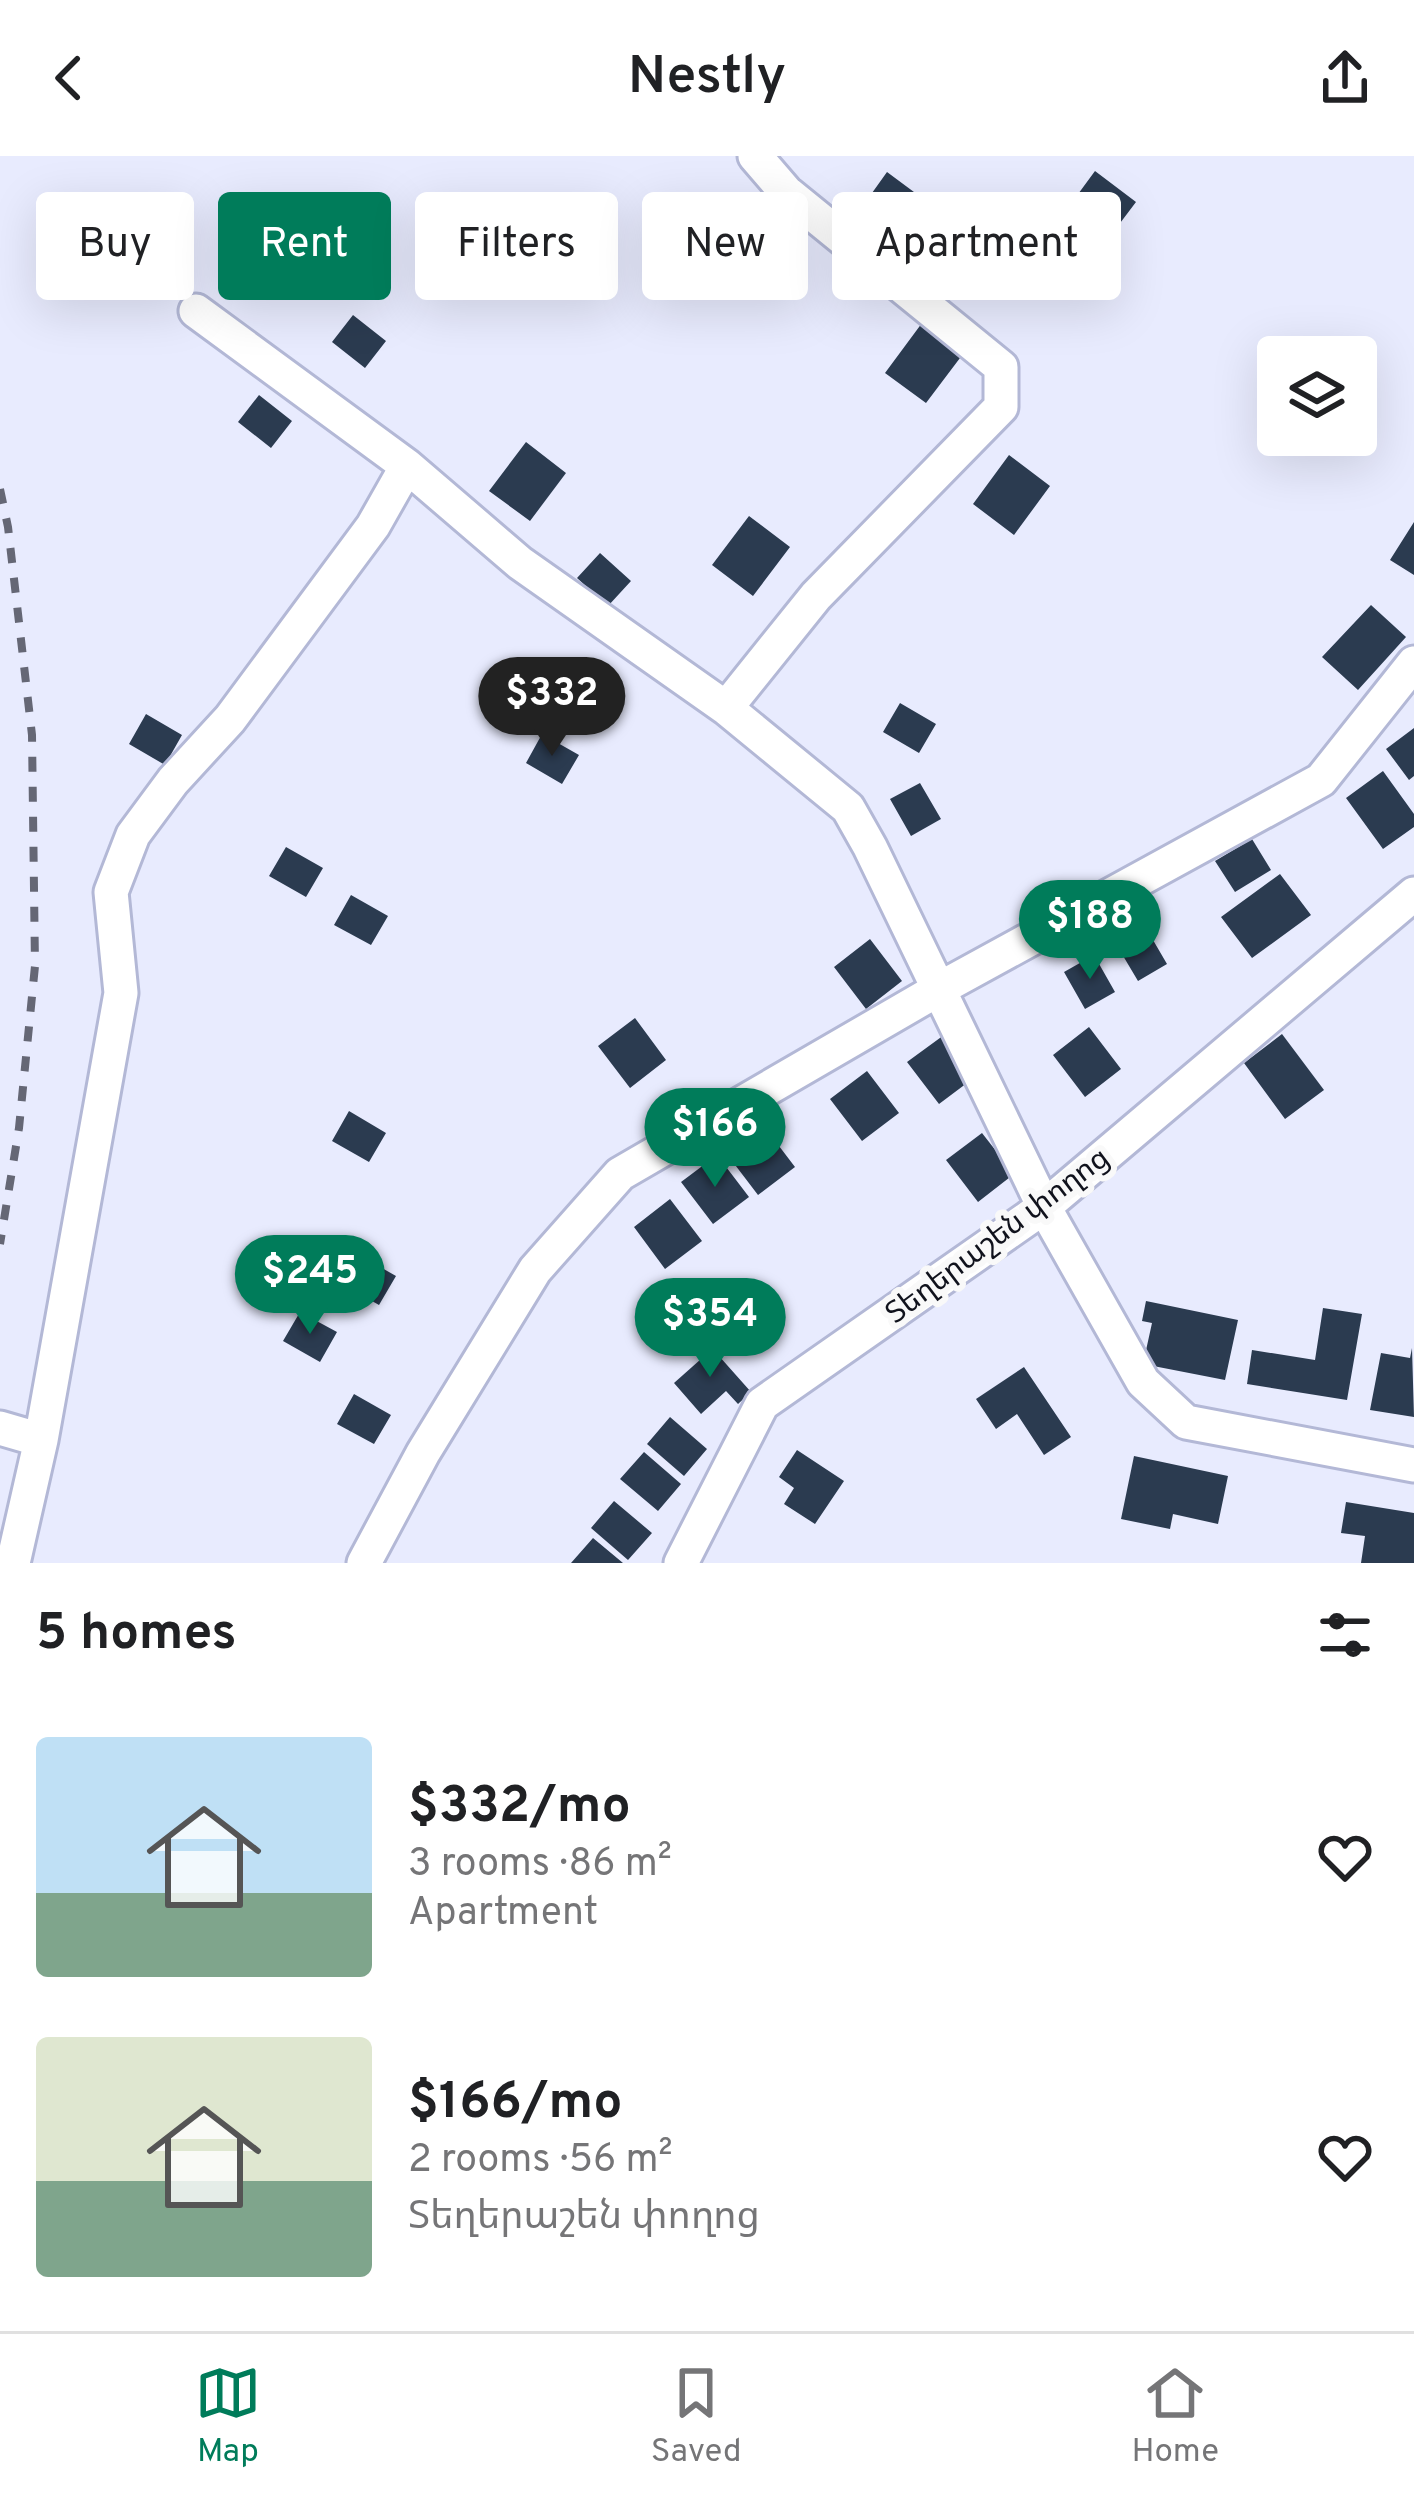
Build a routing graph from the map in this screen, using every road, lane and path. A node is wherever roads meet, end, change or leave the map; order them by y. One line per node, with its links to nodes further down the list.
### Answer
1 (754, 156): 5 (street)
2 (196, 311): 3 (street)
3 (407, 466): 5 (street); 10 (street)
4 (1414, 663): 7 (street)
5 (726, 708): 7 (street)
6 (1414, 894): 8 (street, Տեղերաշեն փողոց)
7 (939, 989): 8 (street); 13 (street)
8 (1044, 1207): 11 (street); 14 (street, Տեղերաշեն փողոց)
9 (4, 1429): 10 (street)
10 (41, 1440): 12 (street)
11 (1414, 1465)
12 (13, 1563)
13 (364, 1563)
14 (681, 1563)

